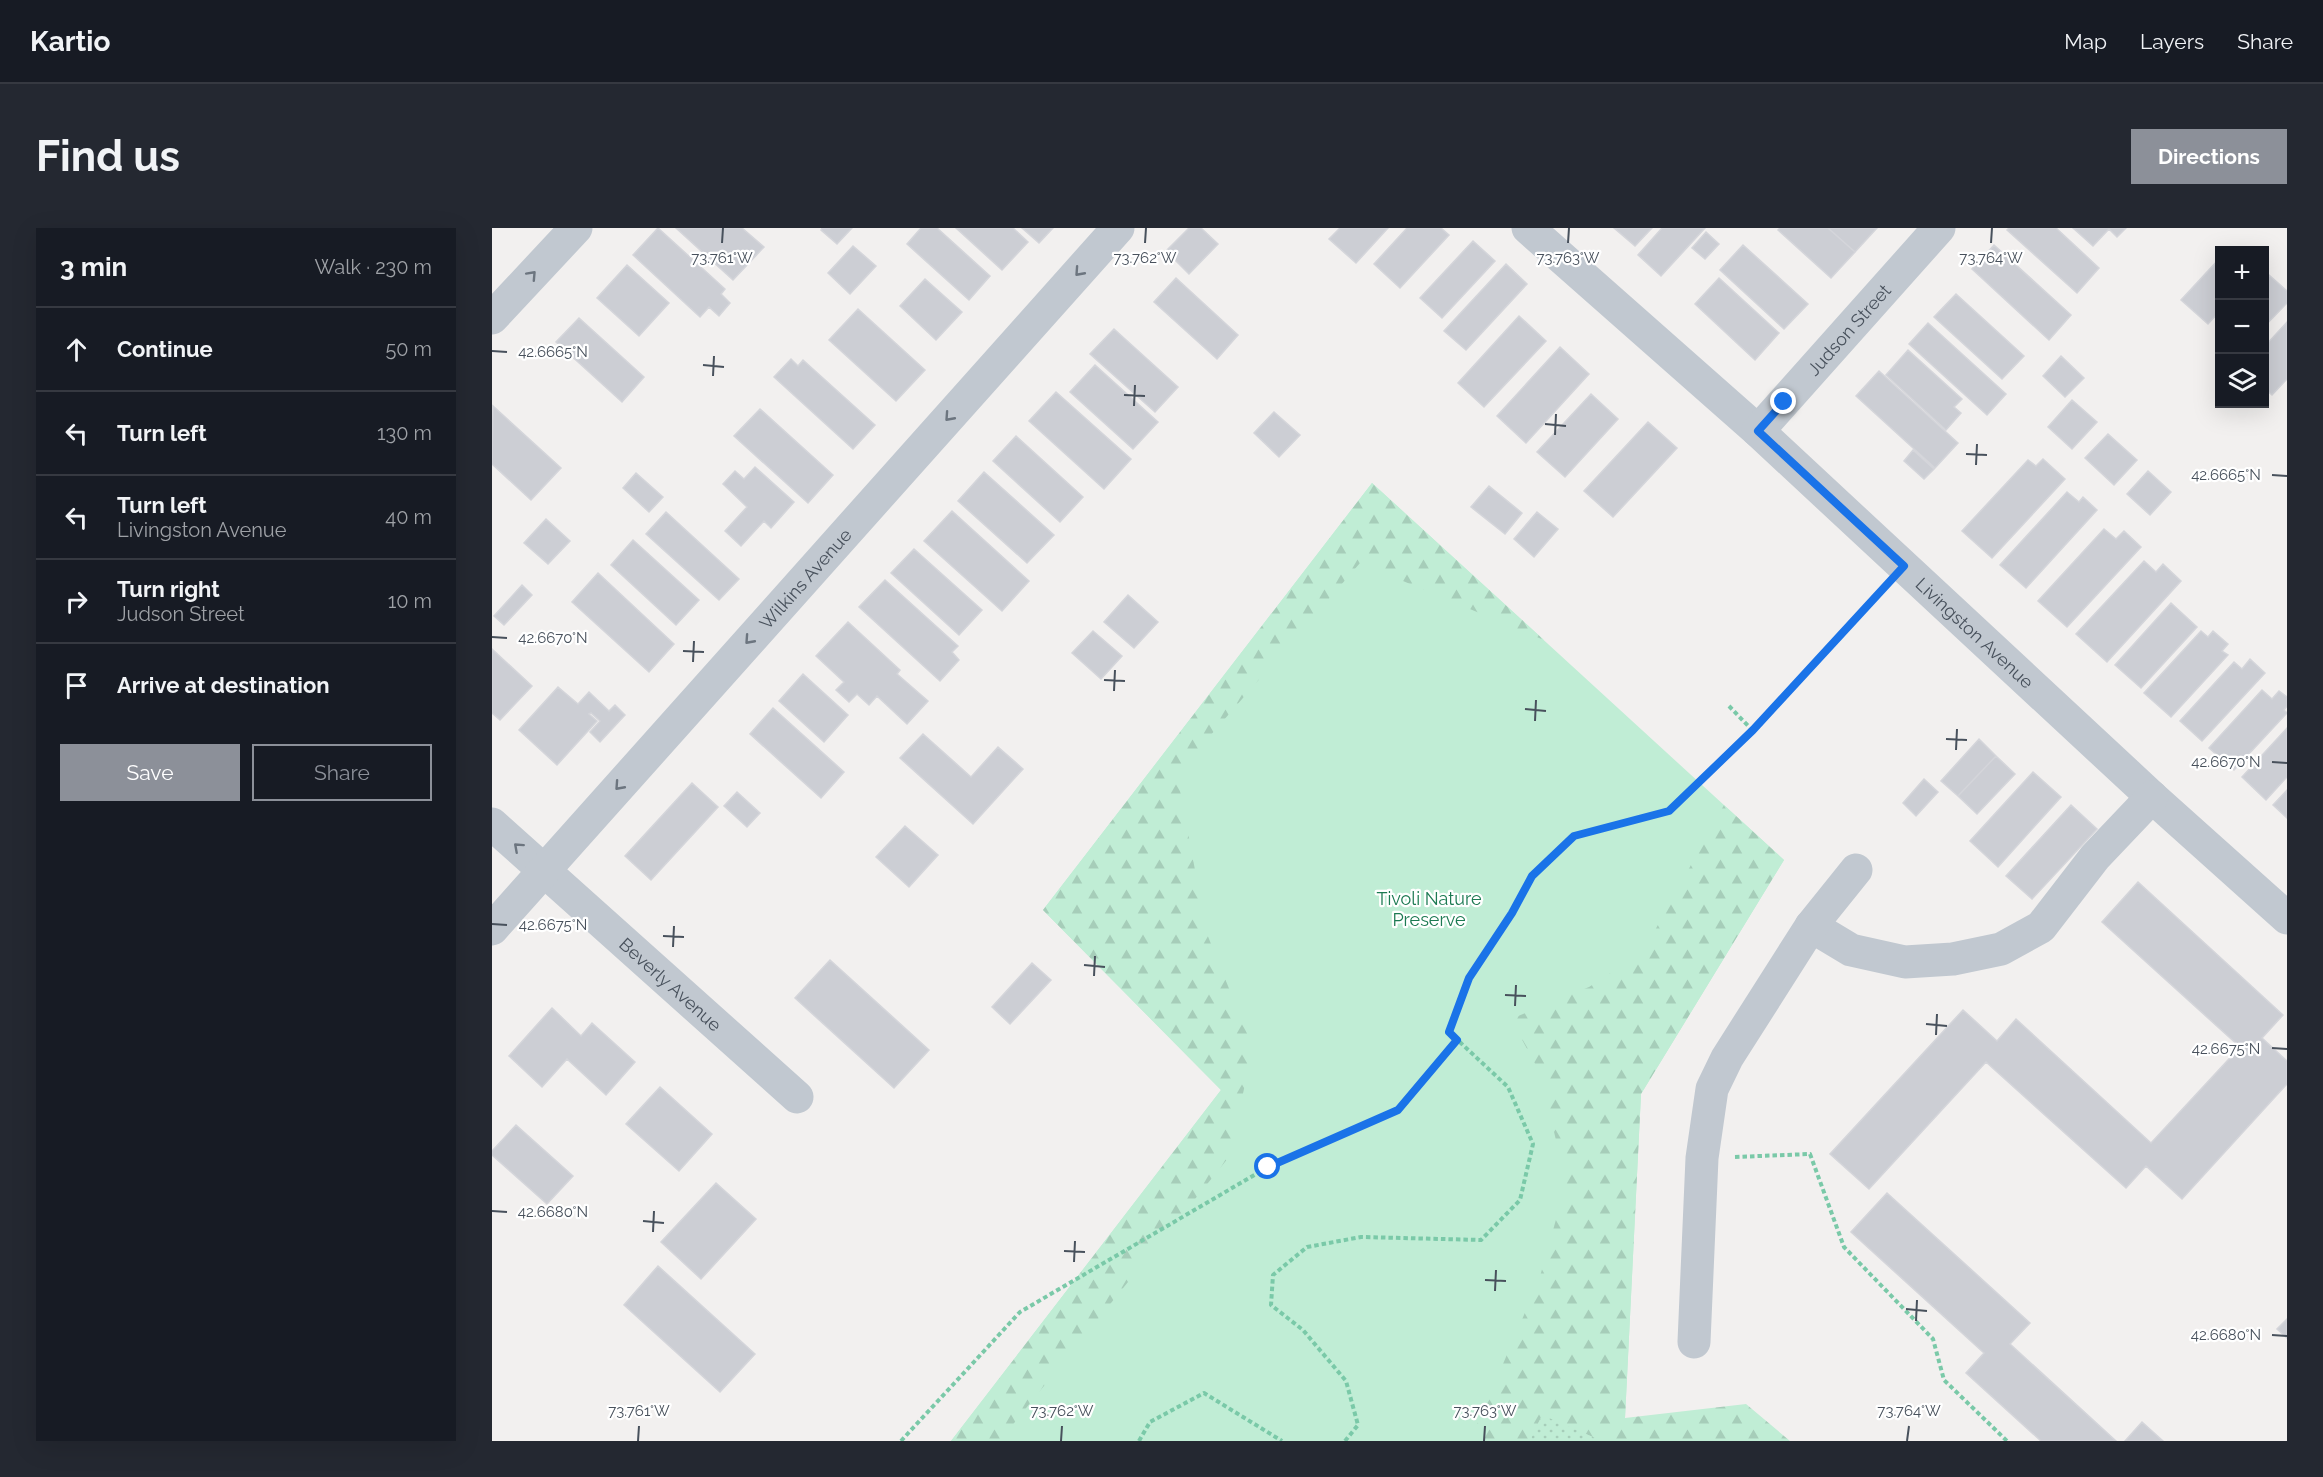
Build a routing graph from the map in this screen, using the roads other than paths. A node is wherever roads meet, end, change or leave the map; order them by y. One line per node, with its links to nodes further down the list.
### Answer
1 (576, 228): 5 (street, one-way to 1)
2 (1118, 228): 9 (street, Wilkins Avenue, one-way to 9)
3 (1528, 228): 6 (street, Livingston Avenue)
4 (1932, 231): 6 (street, Judson Street)
5 (492, 318)
6 (1758, 431): 7 (street, Livingston Avenue)
7 (2152, 797): 11 (street, Livingston Avenue); 12 (street)
8 (492, 824): 9 (street, Beverly Avenue, one-way to 8)
9 (543, 870): 13 (street, Wilkins Avenue); 14 (street, Beverly Avenue)
10 (1856, 870): 12 (street)
11 (2287, 918)
12 (1811, 926): 15 (street)
13 (492, 928)
14 (797, 1096)
15 (1694, 1342)

